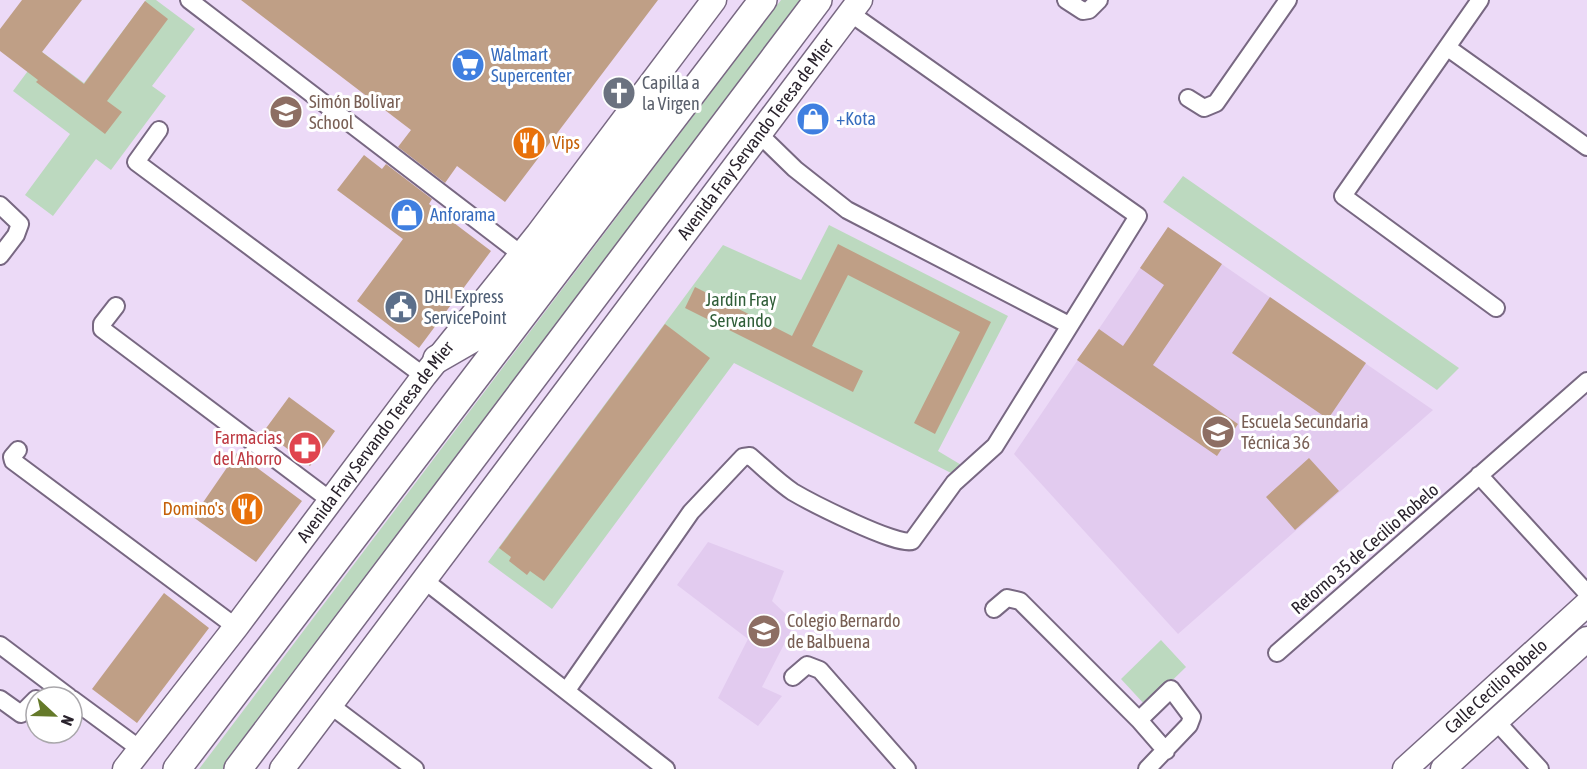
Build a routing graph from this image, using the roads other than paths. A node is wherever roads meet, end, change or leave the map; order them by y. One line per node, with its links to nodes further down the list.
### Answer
1 (189, 0): 17 (street)
2 (714, 0): 17 (street, Avenida Fray Servando Teresa de Mier)
3 (763, 0): 11 (main road)
4 (818, 0): 52 (main road, Avenida Fray Servando Teresa de Mier)
5 (1066, 0): 6 (street)
6 (1099, 0)
7 (1288, 0): 12 (street)
8 (1480, 0): 10 (street)
9 (855, 7): 14 (street, Avenida Fray Servando Teresa de Mier); 21 (street)
10 (1448, 48): 15 (street); 20 (street)
11 (713, 68): 22 (main road); 51 (main road)
12 (1188, 98)
13 (159, 130): 22 (street)
14 (760, 135): 21 (street); 27 (street, Avenida Fray Servando Teresa de Mier)
15 (1587, 147)
16 (0, 206): 18 (street)
17 (521, 254): 22 (street, Avenida Fray Servando Teresa de Mier)
18 (0, 256)
19 (116, 306): 26 (street)
20 (1496, 308)
21 (1069, 325): 41 (street)
22 (430, 368): 26 (street, Avenida Fray Servando Teresa de Mier)
23 (1587, 381): 25 (street, Retorno 35 de Cecilio Robelo)
24 (18, 450): 31 (street)
25 (1479, 475): 28 (street); 34 (street, Retorno 35 de Cecilio Robelo)
26 (330, 500): 31 (street, Avenida Fray Servando Teresa de Mier)
27 (424, 580): 41 (street); 43 (street, Avenida Fray Servando Teresa de Mier)
28 (1587, 593)
29 (1587, 604): 35 (street, Calle Cecilio Robelo)
30 (994, 609): 46 (street)
31 (236, 627): 48 (street, Avenida Fray Servando Teresa de Mier)
32 (1587, 639): 37 (street, Calle Cecilio Robelo)
33 (0, 645): 38 (street)
34 (1277, 653)
35 (1523, 662): 37 (street); 58 (street, Calle Cecilio Robelo)
36 (793, 677): 56 (street)
37 (1541, 680): 47 (street, Calle Cecilio Robelo)
38 (50, 682): 39 (street); 40 (street)
39 (48, 685)
40 (54, 685)
41 (567, 690): 55 (street)
42 (0, 699): 45 (street)
43 (330, 705): 53 (street, Avenida Fray Servando Teresa de Mier); 54 (street)
44 (84, 708): 48 (street)
45 (24, 711)
46 (1139, 720): 49 (street); 49 (street)
47 (1496, 722): 59 (street, Calle Cecilio Robelo); 60 (street)
48 (140, 749): 50 (street, Avenida Fray Servando Teresa de Mier)
49 (1166, 751): 57 (street)
50 (125, 769)
51 (177, 769)
52 (238, 769)
53 (282, 769)
54 (415, 769)
55 (666, 769)
56 (907, 769)
57 (1147, 769)
58 (1405, 769)
59 (1443, 769)
60 (1540, 769)

